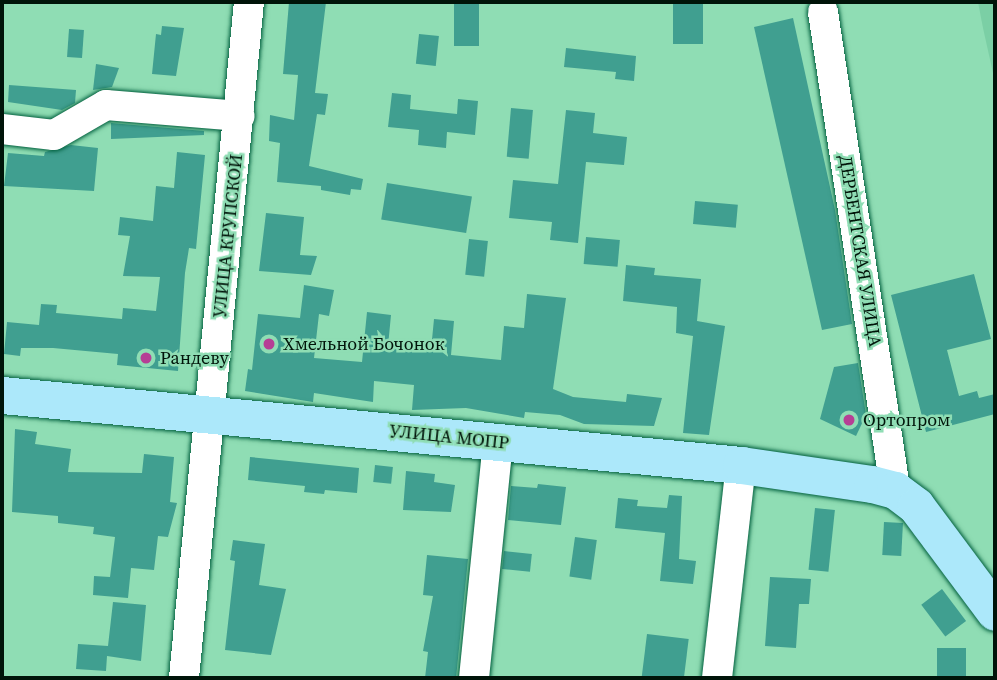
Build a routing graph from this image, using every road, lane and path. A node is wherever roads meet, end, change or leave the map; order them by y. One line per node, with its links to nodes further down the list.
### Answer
1 (250, 2): 3 (street, УЛИЦА КРУПСКОЙ)
2 (823, 12): 9 (street, ДЕРБЕНТСКАЯ УЛИЦА)
3 (240, 116): 4 (street); 6 (street, УЛИЦА КРУПСКОЙ)
4 (2, 129)
5 (2, 395): 6 (main road, УЛИЦА МОПР)
6 (211, 413): 7 (main road, УЛИЦА МОПР); 11 (street, УЛИЦА КРУПСКОЙ)
7 (498, 441): 8 (main road, УЛИЦА МОПР); 12 (street)
8 (741, 465): 9 (main road, УЛИЦА МОПР); 13 (street)
9 (895, 491): 10 (main road)
10 (995, 612)
11 (184, 678)
12 (474, 678)
13 (717, 678)

